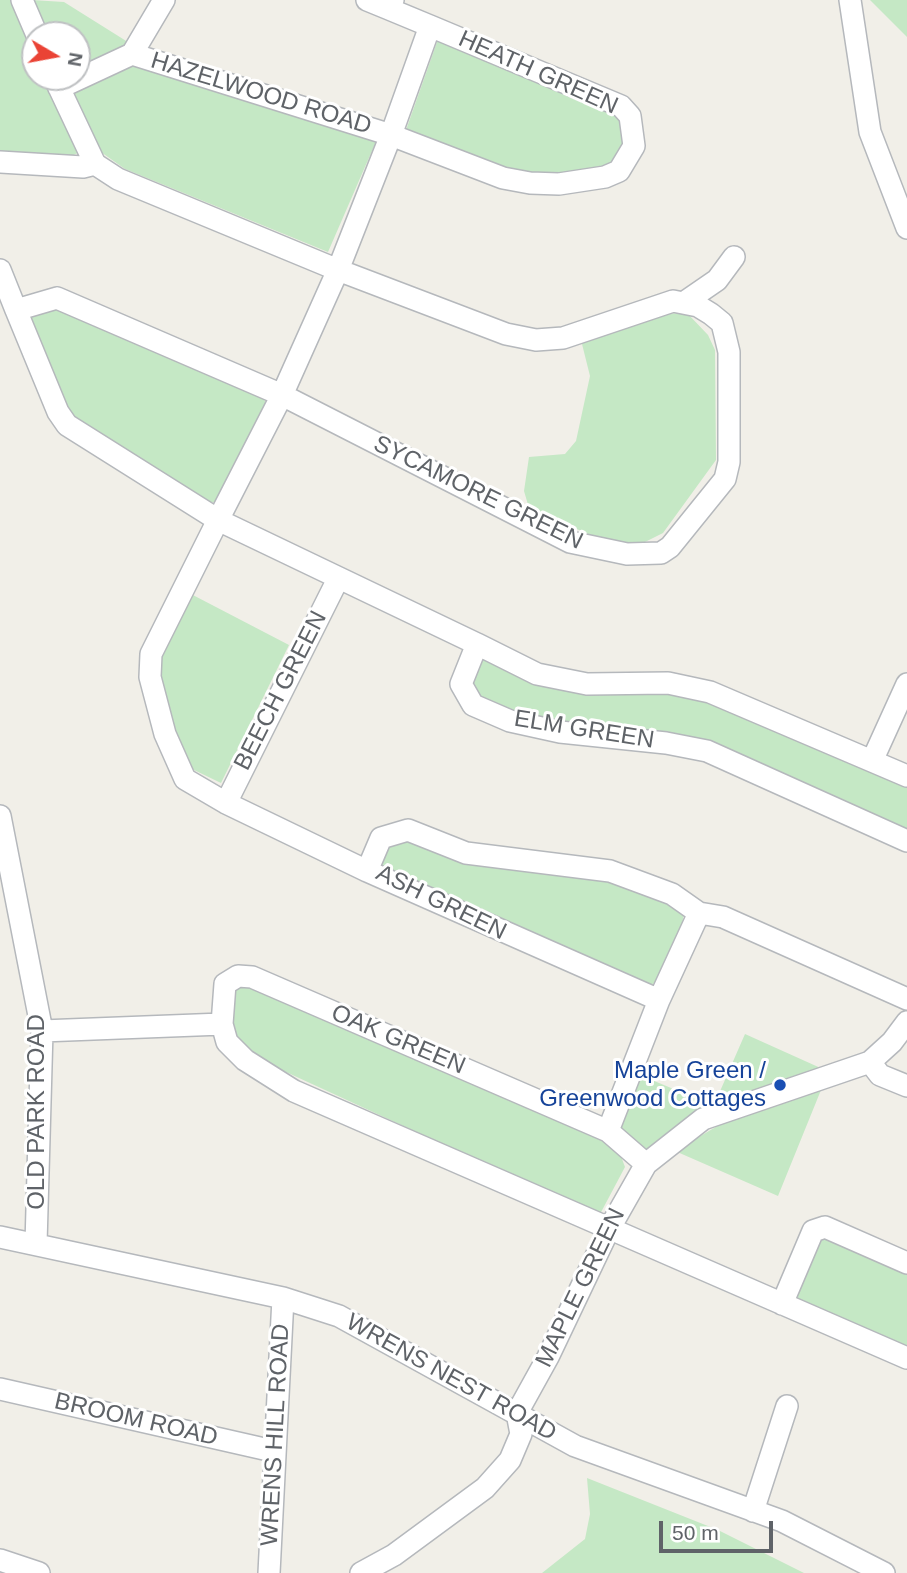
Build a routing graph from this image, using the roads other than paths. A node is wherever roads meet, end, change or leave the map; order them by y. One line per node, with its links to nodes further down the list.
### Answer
1 (22, 0): 6 (street)
2 (164, 0): 8 (street)
3 (367, 0): 5 (street)
4 (850, 0): 14 (street)
5 (391, 5): 7 (street)
6 (31, 21)
7 (430, 26): 11 (street, HEATH GREEN); 11 (street, HEATH GREEN)
8 (132, 54): 9 (street); 11 (street, HAZELWOOD ROAD)
9 (91, 70)
10 (60, 91): 13 (street)
11 (391, 135): 17 (street, HEATH GREEN)
12 (0, 162): 13 (street)
13 (95, 164): 17 (street)
14 (907, 228)
15 (734, 257): 18 (street)
16 (0, 270): 20 (street)
17 (338, 270): 19 (street); 22 (street)
18 (717, 280): 19 (street); 21 (street)
19 (685, 302): 21 (street)
20 (16, 310): 22 (street); 23 (street)
21 (722, 323): 22 (street, SYCAMORE GREEN)
22 (282, 395): 23 (street)
23 (218, 520): 24 (street); 29 (street)
24 (338, 579): 25 (street); 29 (street, BEECH GREEN)
25 (477, 643): 27 (street, ELM GREEN); 31 (street, ELM GREEN)
26 (907, 684): 27 (street)
27 (872, 761): 28 (street, ELM GREEN)
28 (907, 776)
29 (226, 803): 32 (street)
30 (0, 816): 38 (street, OLD PARK ROAD)
31 (907, 841)
32 (367, 871): 33 (street, ASH GREEN); 35 (street, ASH GREEN)
33 (699, 913): 34 (street); 35 (street)
34 (907, 999)
35 (659, 1000): 41 (street)
36 (907, 1022): 39 (street, MAPLE GREEN)
37 (222, 1024): 38 (street); 41 (street, OAK GREEN); 43 (street)
38 (42, 1031): 45 (street, OLD PARK ROAD)
39 (870, 1062): 40 (street); 42 (street, MAPLE GREEN)
40 (907, 1086)
41 (608, 1131): 42 (street)
42 (646, 1164): 43 (street, MAPLE GREEN)
43 (608, 1231): 48 (street); 52 (street, MAPLE GREEN)
44 (0, 1237): 45 (street, WRENS NEST ROAD)
45 (36, 1244): 47 (street, WRENS NEST ROAD)
46 (907, 1263): 48 (street)
47 (283, 1298): 52 (street, WRENS NEST ROAD); 53 (street, WRENS HILL ROAD)
48 (782, 1304): 49 (street)
49 (907, 1358)
50 (0, 1389): 53 (street, BROOM ROAD)
51 (787, 1406): 54 (street)
52 (517, 1413): 54 (street, WRENS NEST ROAD); 58 (street)
53 (273, 1451): 57 (street, WRENS HILL ROAD)
54 (753, 1511): 59 (street, WRENS NEST ROAD)
55 (0, 1560): 56 (street)
56 (39, 1573)
57 (269, 1573)
58 (361, 1573)
59 (884, 1573)

